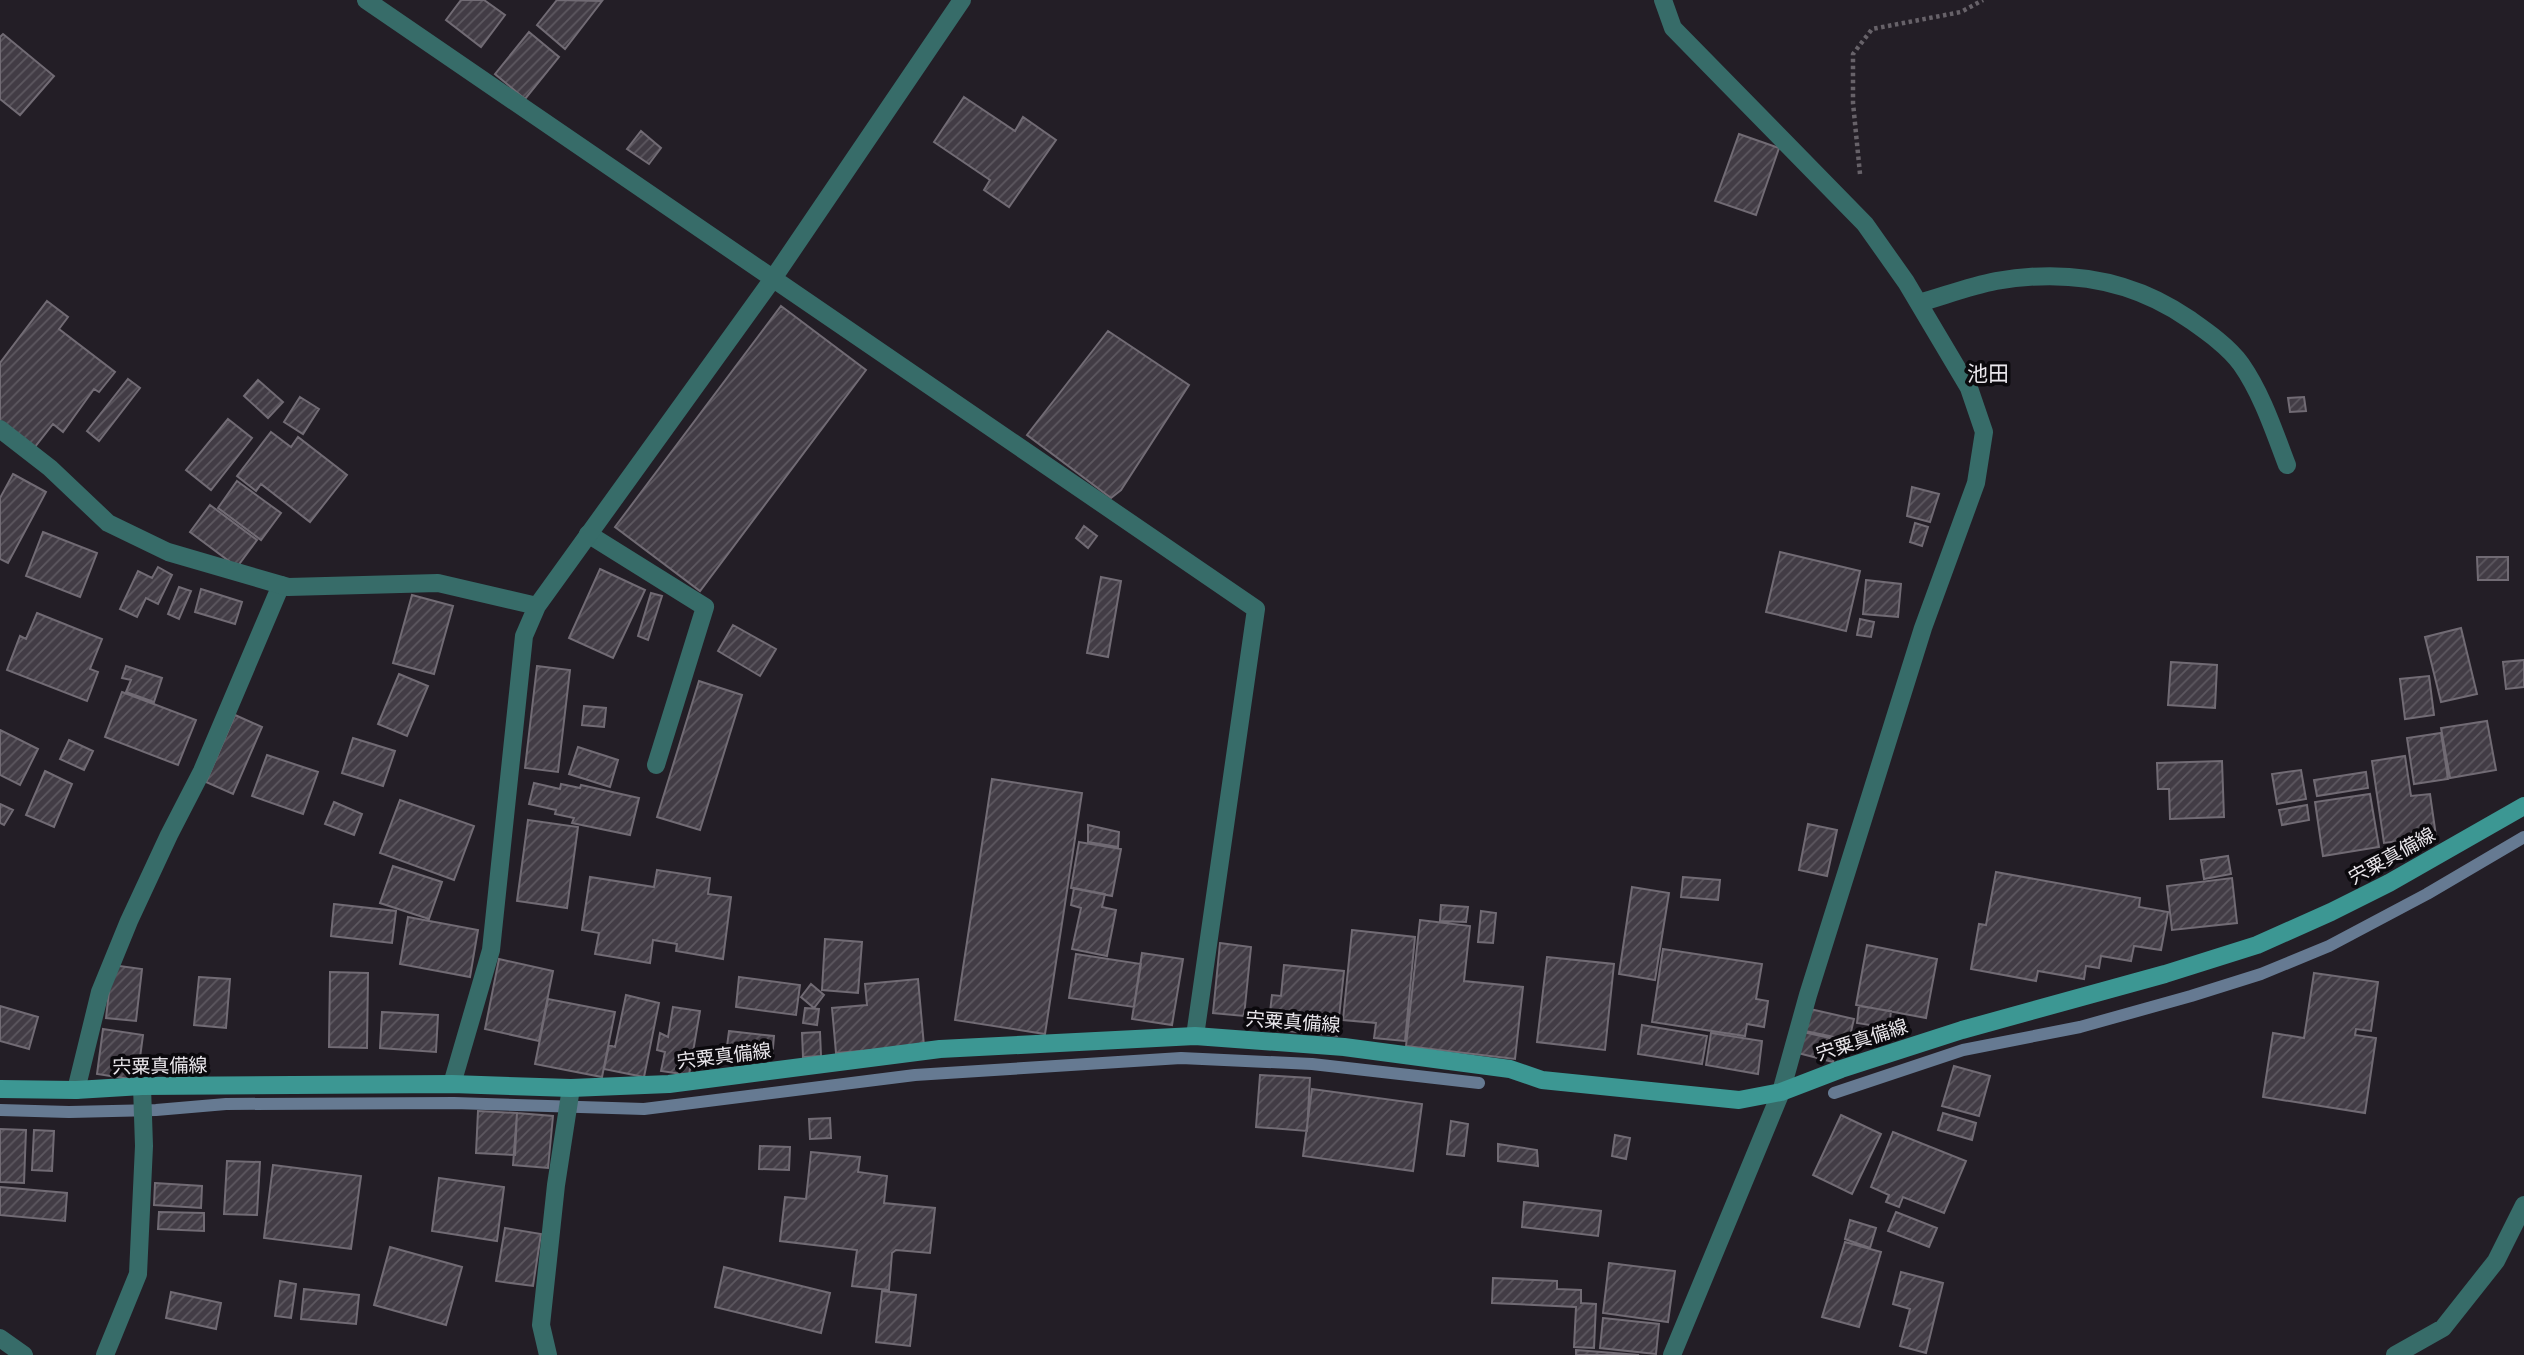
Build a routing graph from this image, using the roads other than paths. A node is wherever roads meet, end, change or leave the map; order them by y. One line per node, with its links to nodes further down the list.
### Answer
1 (366, 0): 4 (street)
2 (962, 0): 4 (street)
3 (1663, 0): 5 (street)
4 (772, 280): 8 (street); 13 (street)
5 (1919, 303): 7 (street); 17 (street)
6 (0, 429): 9 (street)
7 (2287, 465)
8 (588, 534): 10 (street); 11 (street)
9 (281, 585): 10 (street); 16 (street)
10 (537, 606): 14 (street)
11 (656, 765)
12 (2524, 806): 17 (main road, 宍粟真備線)
13 (1195, 1036): 17 (main road, 宍粟真備線); 19 (main road, 宍粟真備線)
14 (452, 1084): 18 (main road, 宍粟真備線); 19 (main road, 宍粟真備線)
15 (0, 1089): 16 (main road, 宍粟真備線)
16 (76, 1090): 18 (main road, 宍粟真備線)
17 (1781, 1092): 25 (street)
18 (142, 1101): 23 (street)
19 (569, 1102): 24 (street)
20 (2524, 1205): 26 (street)
21 (0, 1338): 22 (street)
22 (24, 1355)
23 (104, 1355)
24 (548, 1355)
25 (1671, 1355)
26 (2395, 1355)

